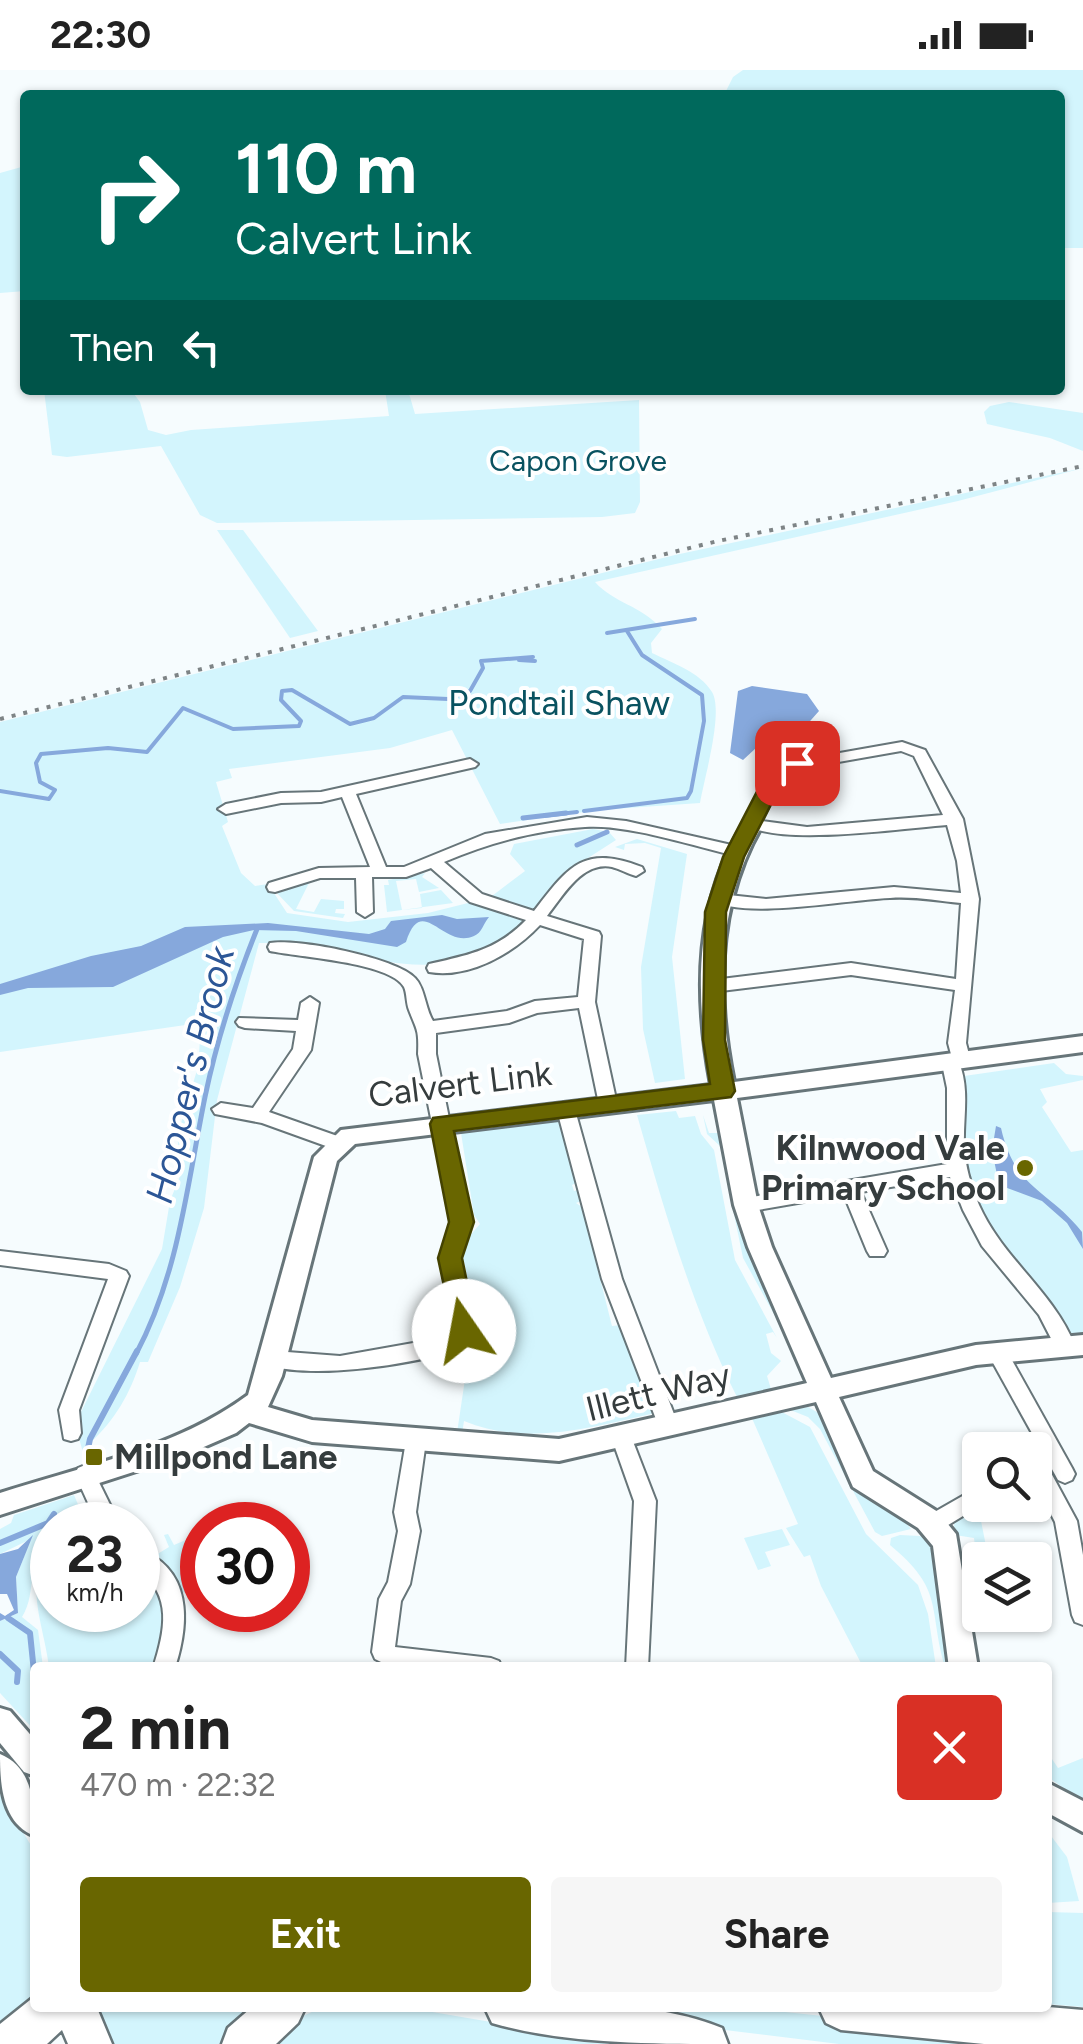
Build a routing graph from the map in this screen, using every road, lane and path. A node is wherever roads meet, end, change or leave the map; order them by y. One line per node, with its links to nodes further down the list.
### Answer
1 (470, 764): 2 (street)
2 (348, 792): 3 (street); 9 (street)
3 (226, 809)
4 (956, 819): 5 (street); 5 (street); 12 (street)
5 (753, 824): 6 (street)
6 (736, 851): 7 (street); 11 (street)
7 (434, 862): 9 (street); 14 (street)
8 (636, 871): 14 (street)
9 (371, 872): 10 (street); 13 (street)
10 (275, 887)
11 (719, 899): 12 (street); 17 (street)
12 (971, 899): 18 (street)
13 (365, 912)
14 (537, 917): 16 (street); 19 (street)
15 (276, 947): 23 (street)
16 (435, 968)
17 (713, 986): 18 (street); 26 (street)
18 (964, 986): 25 (street)
19 (586, 1002): 23 (street); 27 (street)
20 (310, 1003): 22 (street)
21 (245, 1022): 22 (street)
22 (305, 1026): 30 (street)
23 (428, 1028): 31 (street)
24 (1083, 1044): 25 (street, Calvert Link)
25 (956, 1063): 26 (street, Calvert Link); 33 (street)
26 (723, 1091): 27 (street, Calvert Link); 35 (street)
27 (608, 1104): 29 (street, Calvert Link)
28 (222, 1109): 30 (street)
29 (566, 1110): 31 (street, Calvert Link); 43 (street)
30 (258, 1116): 32 (street)
31 (441, 1124): 32 (street, Calvert Link); 40 (street)
32 (337, 1143): 40 (street, Calvert Link)
33 (957, 1168): 34 (street); 38 (street)
34 (850, 1188): 35 (street); 36 (street)
35 (746, 1204): 41 (street)
36 (877, 1251)
37 (0, 1258): 44 (street)
38 (1074, 1345): 39 (street, Illett Way)
39 (997, 1352): 41 (street, Illett Way); 48 (street)
40 (274, 1359): 42 (street, Calvert Link)
41 (823, 1392): 43 (street, Illett Way); 52 (street)
42 (249, 1412): 46 (street, Illett Way); 47 (street)
43 (668, 1426): 45 (street, Illett Way)
44 (71, 1433)
45 (622, 1439): 46 (street, Illett Way); 57 (street)
46 (416, 1441): 56 (street)
47 (85, 1474): 49 (street); 50 (street)
48 (1057, 1476): 54 (street)
49 (98, 1502)
50 (5, 1504)
51 (962, 1506): 52 (street)
52 (932, 1524): 58 (street)
53 (160, 1580): 55 (street)
54 (1083, 1615)
55 (166, 1662)
56 (434, 1662)
57 (638, 1662)
58 (963, 1662)
59 (0, 1719): 60 (street); 61 (street)
60 (30, 1742)
61 (30, 1756)
62 (0, 1768): 64 (street)
63 (1052, 1799): 65 (street)
64 (30, 1814)
65 (1083, 1818)
66 (50, 2012): 71 (highway)
67 (77, 2012): 72 (highway)
68 (529, 2012): 73 (highway)
69 (882, 2012): 70 (highway)
70 (1083, 2032)
71 (8, 2044)
72 (90, 2044)
73 (706, 2044)

